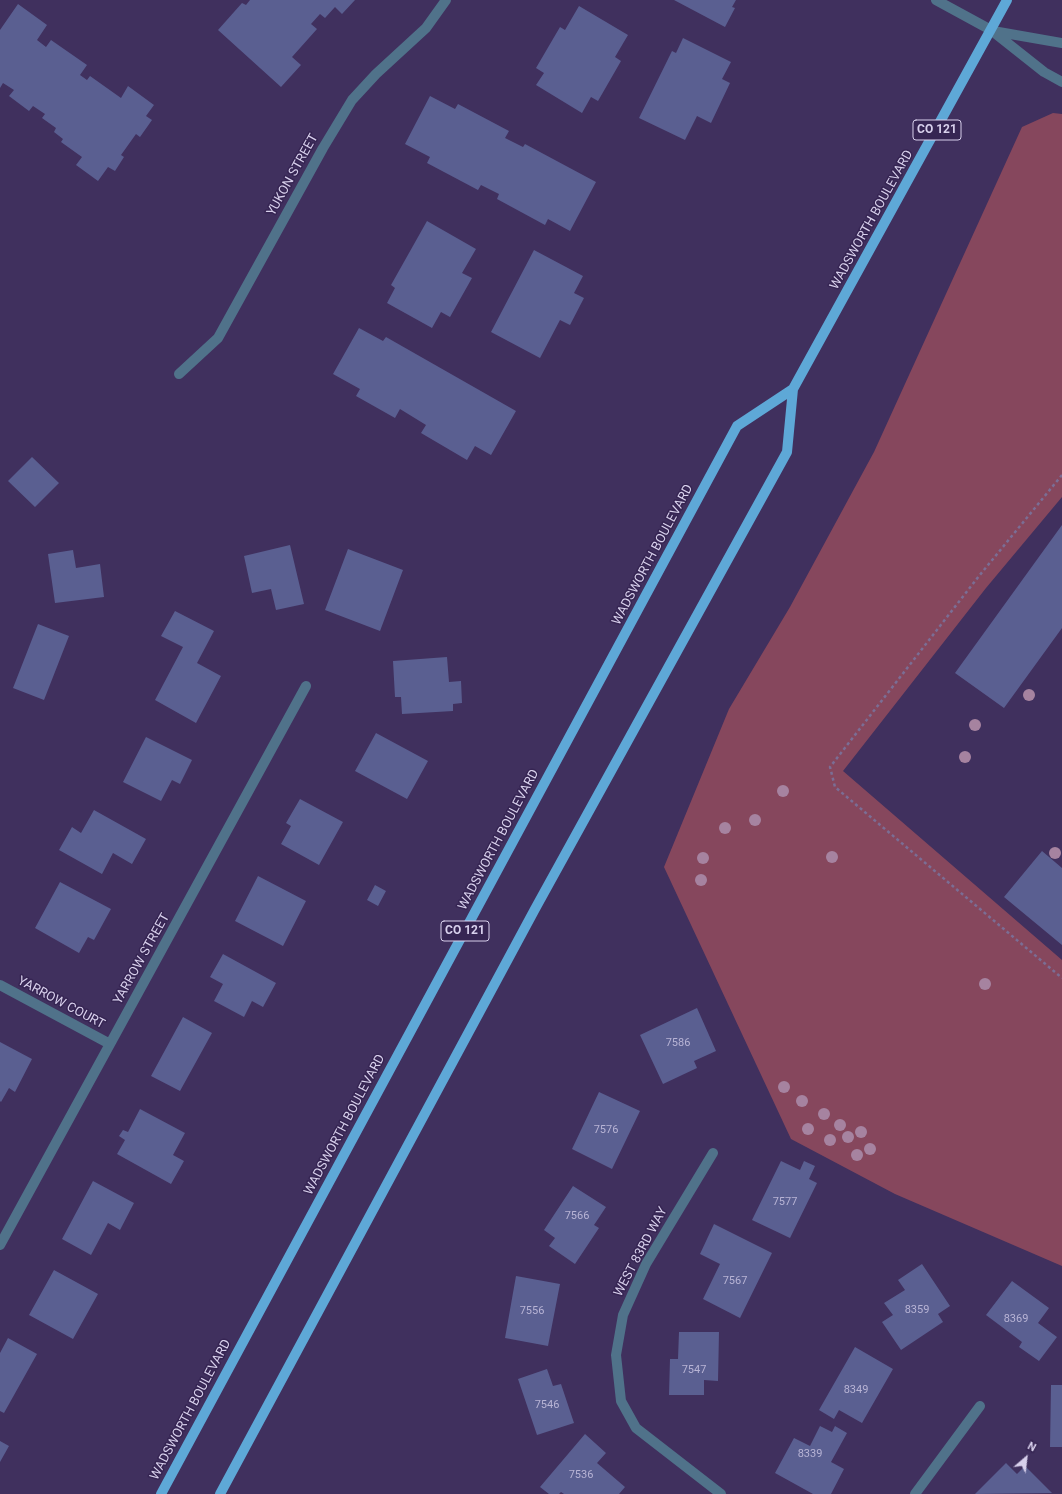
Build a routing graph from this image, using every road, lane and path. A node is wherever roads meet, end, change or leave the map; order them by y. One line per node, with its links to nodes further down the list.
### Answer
1 (446, 0): 7 (street, YUKON STREET)
2 (936, 0): 4 (street)
3 (1008, 0): 4 (main road, WADSWORTH BOULEVARD / CO 121)
4 (991, 30): 5 (street); 6 (street); 8 (main road, WADSWORTH BOULEVARD / CO 121)
5 (1062, 43)
6 (1062, 82)
7 (179, 374)
8 (793, 389): 17 (main road, WADSWORTH BOULEVARD / CO 121); 18 (main road, WADSWORTH BOULEVARD / CO 121)
9 (1062, 475): 11 (path)
10 (306, 686): 13 (street, YARROW STREET)
11 (1062, 978)
12 (0, 985): 13 (street, YARROW COURT)
13 (110, 1044): 15 (street, YARROW STREET)
14 (713, 1153): 19 (street, WEST 83RD WAY)
15 (0, 1245)
16 (980, 1406): 20 (street)
17 (161, 1494)
18 (220, 1494)
19 (721, 1494)
20 (915, 1494)

